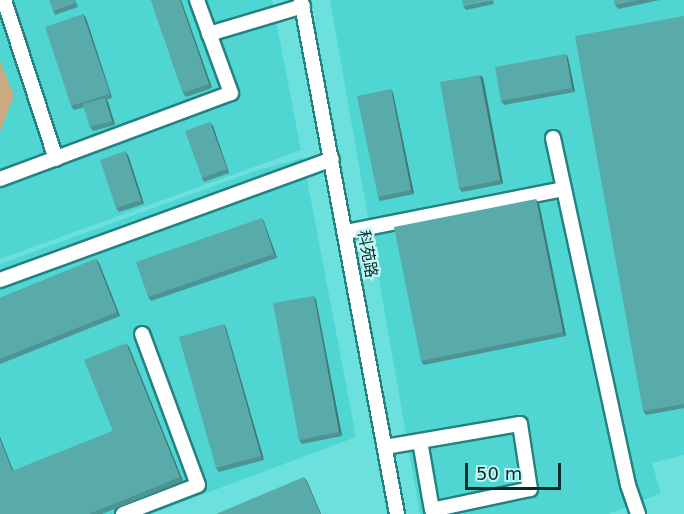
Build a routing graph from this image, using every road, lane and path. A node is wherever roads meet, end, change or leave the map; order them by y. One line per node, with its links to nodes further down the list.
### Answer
1 (4, 0): 6 (street)
2 (197, 0): 4 (street)
3 (302, 3): 4 (street); 7 (street, 科苑路)
4 (209, 34): 6 (street)
5 (553, 138): 9 (street)
6 (56, 159): 8 (street)
7 (332, 159): 10 (street, 科苑路); 11 (street)
8 (0, 179)
9 (564, 189): 10 (street); 17 (street)
10 (346, 232): 14 (street, 科苑路)
11 (0, 280)
12 (142, 334): 15 (street)
13 (420, 441): 13 (street); 14 (street)
14 (385, 447): 16 (street, 科苑路)
15 (123, 514)
16 (397, 514)
17 (638, 514)

